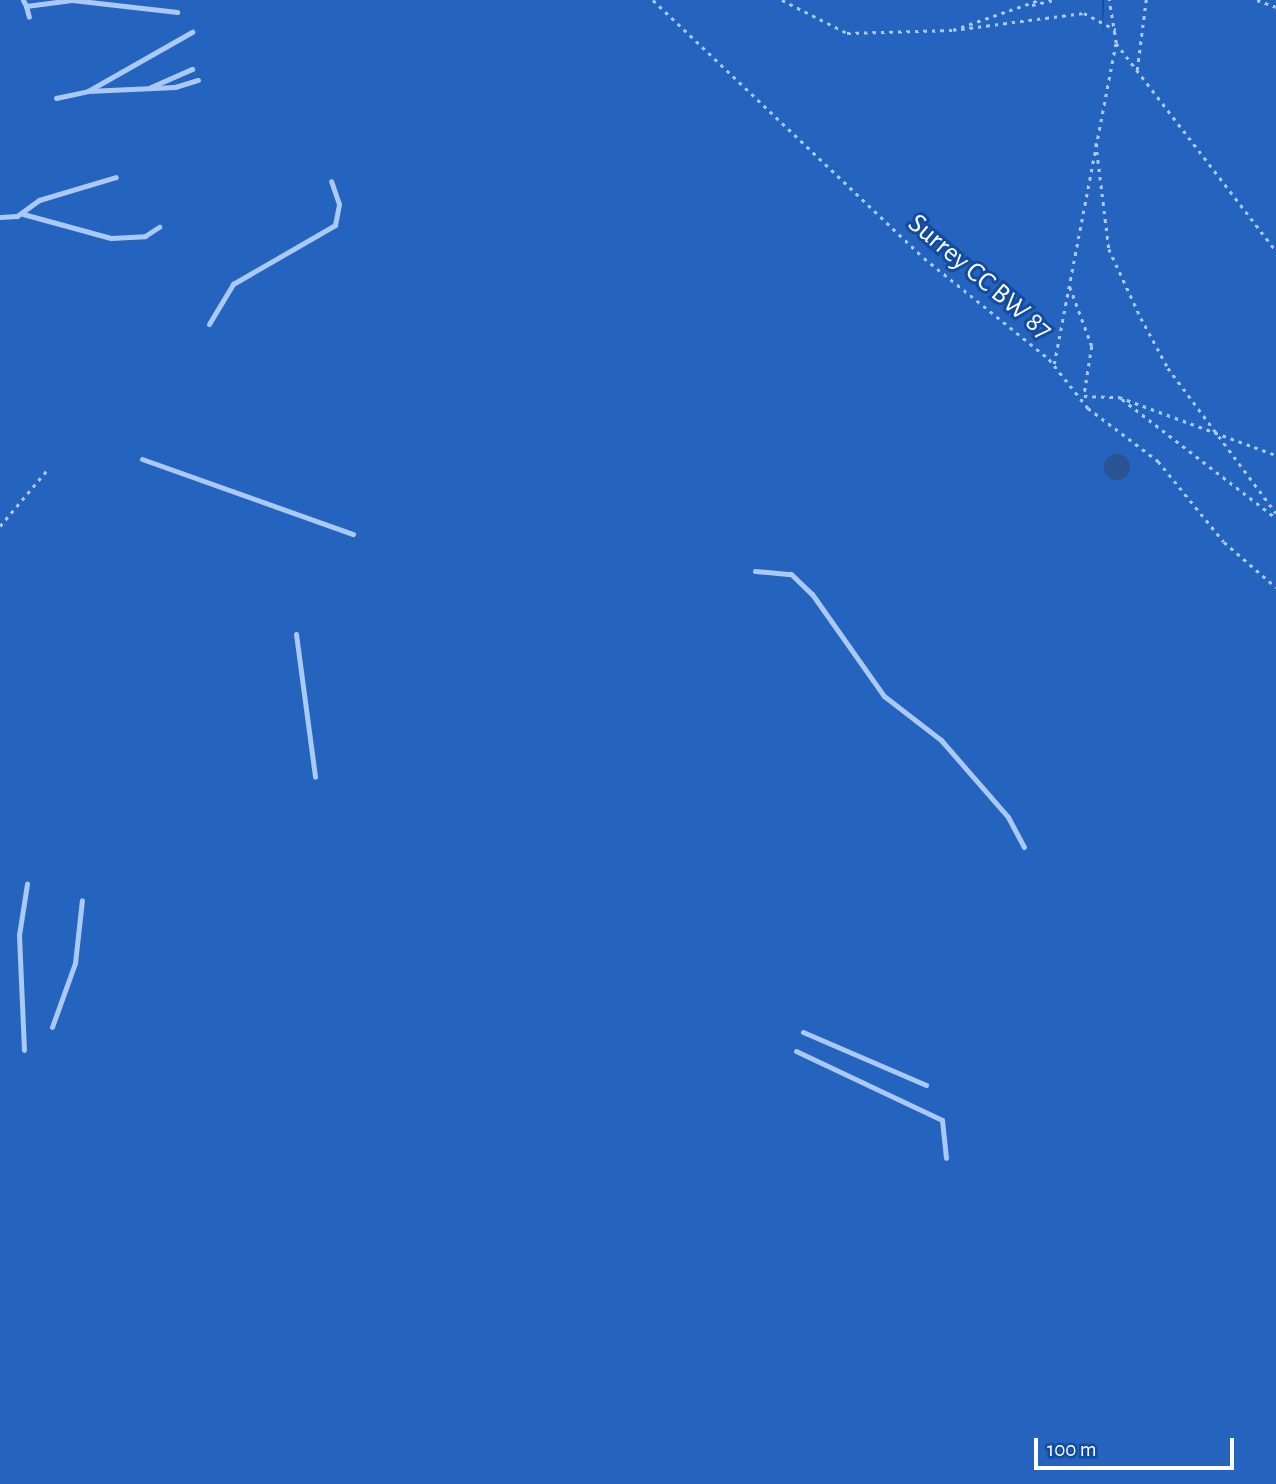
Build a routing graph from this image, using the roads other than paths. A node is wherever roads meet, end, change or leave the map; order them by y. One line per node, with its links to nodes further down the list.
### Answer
1 (24, 3): 2 (lane); 3 (lane)
2 (177, 12)
3 (29, 17)
4 (192, 32): 8 (lane)
5 (192, 69): 7 (lane)
6 (198, 80): 7 (lane)
7 (148, 89): 8 (lane)
8 (88, 91): 9 (lane)
9 (56, 98)
10 (116, 177): 12 (lane)
11 (331, 181): 15 (lane)
12 (23, 214): 13 (lane); 14 (lane)
13 (0, 217)
14 (159, 227)
15 (209, 324)
16 (142, 459): 17 (lane)
17 (353, 534)
18 (755, 571): 21 (lane)
19 (296, 634): 20 (lane)
20 (315, 777)
21 (1024, 847)
22 (27, 884): 26 (lane)
23 (82, 900): 24 (lane)
24 (52, 1027)
25 (803, 1032): 28 (lane)
26 (24, 1049)
27 (796, 1051): 29 (lane)
28 (926, 1085)
29 (946, 1158)

